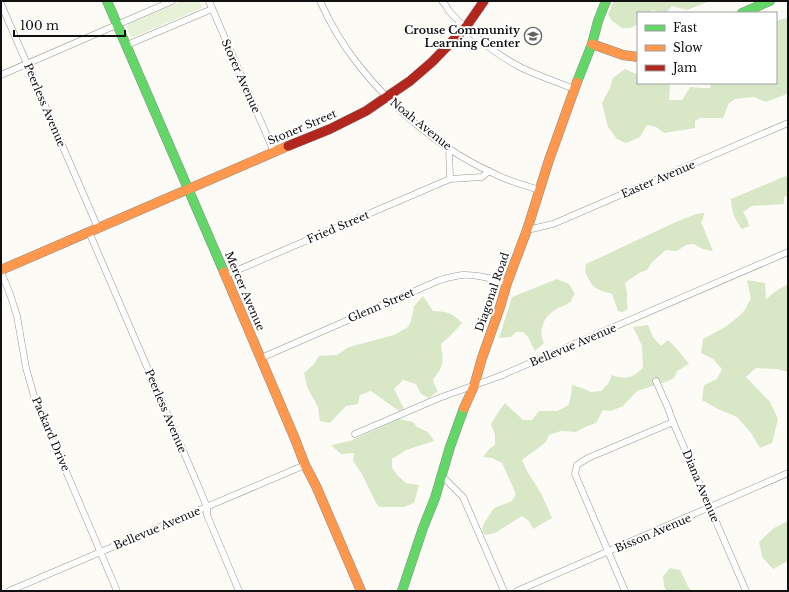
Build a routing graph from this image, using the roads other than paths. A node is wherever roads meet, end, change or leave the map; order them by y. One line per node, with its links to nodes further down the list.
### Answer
1 (107, 1): 12 (street, Mercer Avenue)
2 (172, 1): 12 (street)
3 (209, 1): 10 (street, Storer Avenue)
4 (320, 1): 20 (street, Noah Avenue)
5 (442, 1): 13 (street)
6 (484, 1): 13 (street, Stoner Street)
7 (606, 1): 14 (street, Diagonal Road)
8 (770, 1): 11 (street)
9 (1, 4): 17 (street, Peerless Avenue)
10 (212, 9): 15 (street); 23 (street, Storer Avenue)
11 (744, 12)
12 (117, 25): 15 (street, Mercer Avenue); 17 (street)
13 (466, 27): 19 (street); 20 (street, Stoner Street)
14 (592, 44): 16 (street); 19 (street, Diagonal Road)
15 (127, 45): 26 (street, Mercer Avenue)
16 (637, 57)
17 (27, 64): 18 (street); 28 (street, Peerless Avenue)
18 (1, 75)
19 (574, 89): 27 (street, Diagonal Road)
20 (387, 97): 22 (street, Noah Avenue); 23 (street, Stoner Street)
21 (788, 123): 29 (street, Easter Avenue)
22 (449, 148): 24 (street, Noah Avenue); 25 (street)
23 (274, 152): 26 (street, Stoner Street)
24 (489, 171): 25 (street, Fried Street); 27 (street, Noah Avenue)
25 (450, 179): 33 (street, Fried Street)
26 (189, 189): 28 (street, Stoner Street); 33 (street, Mercer Avenue)
27 (540, 190): 29 (street, Diagonal Road)
28 (98, 228): 30 (street, Stoner Street)
29 (527, 230): 34 (street, Diagonal Road)
30 (89, 232): 32 (street); 43 (street, Peerless Avenue)
31 (788, 252): 37 (street, Bellevue Avenue)
32 (1, 271): 45 (street, Packard Drive)
33 (226, 275): 35 (street, Mercer Avenue)
34 (507, 283): 35 (street, Glenn Street); 37 (street, Diagonal Road)
35 (260, 358): 40 (street, Mercer Avenue)
36 (656, 381): 38 (street, Diana Avenue)
37 (474, 386): 39 (street, Bellevue Avenue); 42 (street, Diagonal Road)
38 (673, 422): 44 (street, Diana Avenue); 46 (street)
39 (355, 434)
40 (305, 465): 43 (street, Bellevue Avenue); 50 (street, Mercer Avenue)
41 (788, 473): 44 (street, Bisson Avenue)
42 (442, 476): 51 (street, Diagonal Road); 52 (street)
43 (206, 507): 45 (street, Bellevue Avenue); 49 (street, Peerless Avenue)
44 (710, 507): 46 (street, Bisson Avenue); 55 (street, Diana Avenue)
45 (101, 552): 47 (street, Bellevue Avenue); 48 (street, Packard Drive)
46 (608, 552): 53 (street, Bisson Avenue); 54 (street)
47 (9, 591)
48 (117, 591)
49 (239, 591)
50 (361, 591)
51 (402, 591)
52 (504, 591)
53 (517, 591)
54 (625, 591)
55 (746, 591)

